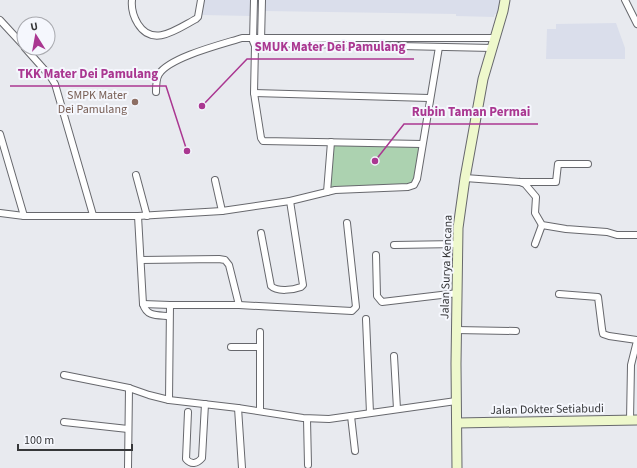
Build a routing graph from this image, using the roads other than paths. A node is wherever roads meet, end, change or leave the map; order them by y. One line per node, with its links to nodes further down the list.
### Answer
1 (132, 0): 2 (street)
2 (201, 0)
3 (254, 0): 10 (street)
4 (262, 0): 13 (street)
5 (505, 0): 11 (main road, Jalan Surya Kencana)
6 (625, 0): 8 (street)
7 (0, 20): 9 (street)
8 (637, 24)
9 (16, 37)
10 (253, 37): 13 (street); 18 (street)
11 (494, 38): 12 (street); 16 (main road, Jalan Surya Kencana)
12 (389, 39): 13 (street); 14 (street)
13 (259, 42): 14 (street); 19 (street)
14 (389, 46): 15 (street)
15 (439, 47): 16 (street); 20 (street)
16 (492, 48): 26 (main road, Jalan Surya Kencana)
17 (33, 56): 33 (street)
18 (156, 92)
19 (254, 93): 20 (street); 22 (street)
20 (429, 98): 23 (street)
21 (0, 134): 34 (street)
22 (331, 142): 23 (street); 29 (street)
23 (422, 144): 29 (street)
24 (588, 164): 28 (street)
25 (136, 175): 36 (street)
26 (465, 178): 28 (street); 41 (main road, Jalan Surya Kencana)
27 (215, 180): 31 (street)
28 (520, 182): 38 (street)
29 (327, 192): 30 (street)
30 (290, 201): 31 (street); 39 (street)
31 (222, 211): 36 (street)
32 (0, 214): 34 (street)
33 (93, 215): 34 (street); 35 (street)
34 (24, 216)
35 (138, 216): 36 (street); 45 (street)
36 (146, 216)
37 (347, 223): 50 (street)
38 (542, 225): 40 (street); 42 (street)
39 (261, 233)
40 (637, 235)
41 (458, 244): 43 (street); 46 (main road, Jalan Surya Kencana)
42 (535, 244)
43 (394, 245)
44 (376, 255): 46 (street)
45 (141, 260): 48 (street); 50 (street)
46 (458, 293): 53 (main road, Jalan Surya Kencana)
47 (559, 294): 56 (street)
48 (143, 304): 49 (street); 51 (street)
49 (170, 305): 50 (street); 51 (street)
50 (239, 305)
51 (169, 316): 62 (street)
52 (366, 319): 69 (street)
53 (456, 330): 54 (street); 63 (main road, Jalan Surya Kencana)
54 (516, 331)
55 (260, 332): 58 (street)
56 (637, 340): 72 (street)
57 (231, 346): 58 (street)
58 (260, 347): 67 (street)
59 (394, 356): 66 (street)
60 (64, 375): 61 (street)
61 (129, 388): 62 (street); 75 (street)
62 (169, 400): 64 (street)
63 (456, 401): 66 (street); 74 (main road, Jalan Surya Kencana)
64 (205, 404): 65 (street); 68 (street)
65 (238, 408): 67 (street); 79 (street)
66 (398, 409): 69 (street)
67 (260, 411): 71 (street)
68 (188, 412)
69 (370, 413): 70 (street)
70 (351, 416): 71 (street); 76 (street)
71 (307, 418): 77 (street)
72 (633, 420): 74 (main road, Jalan Dokter Setiabudi)
73 (64, 422): 75 (street)
74 (457, 423): 80 (main road, Jalan Surya Kencana)
75 (128, 429): 78 (street)
76 (355, 451)
77 (308, 466)
78 (128, 468)
79 (242, 468)
80 (457, 468)

